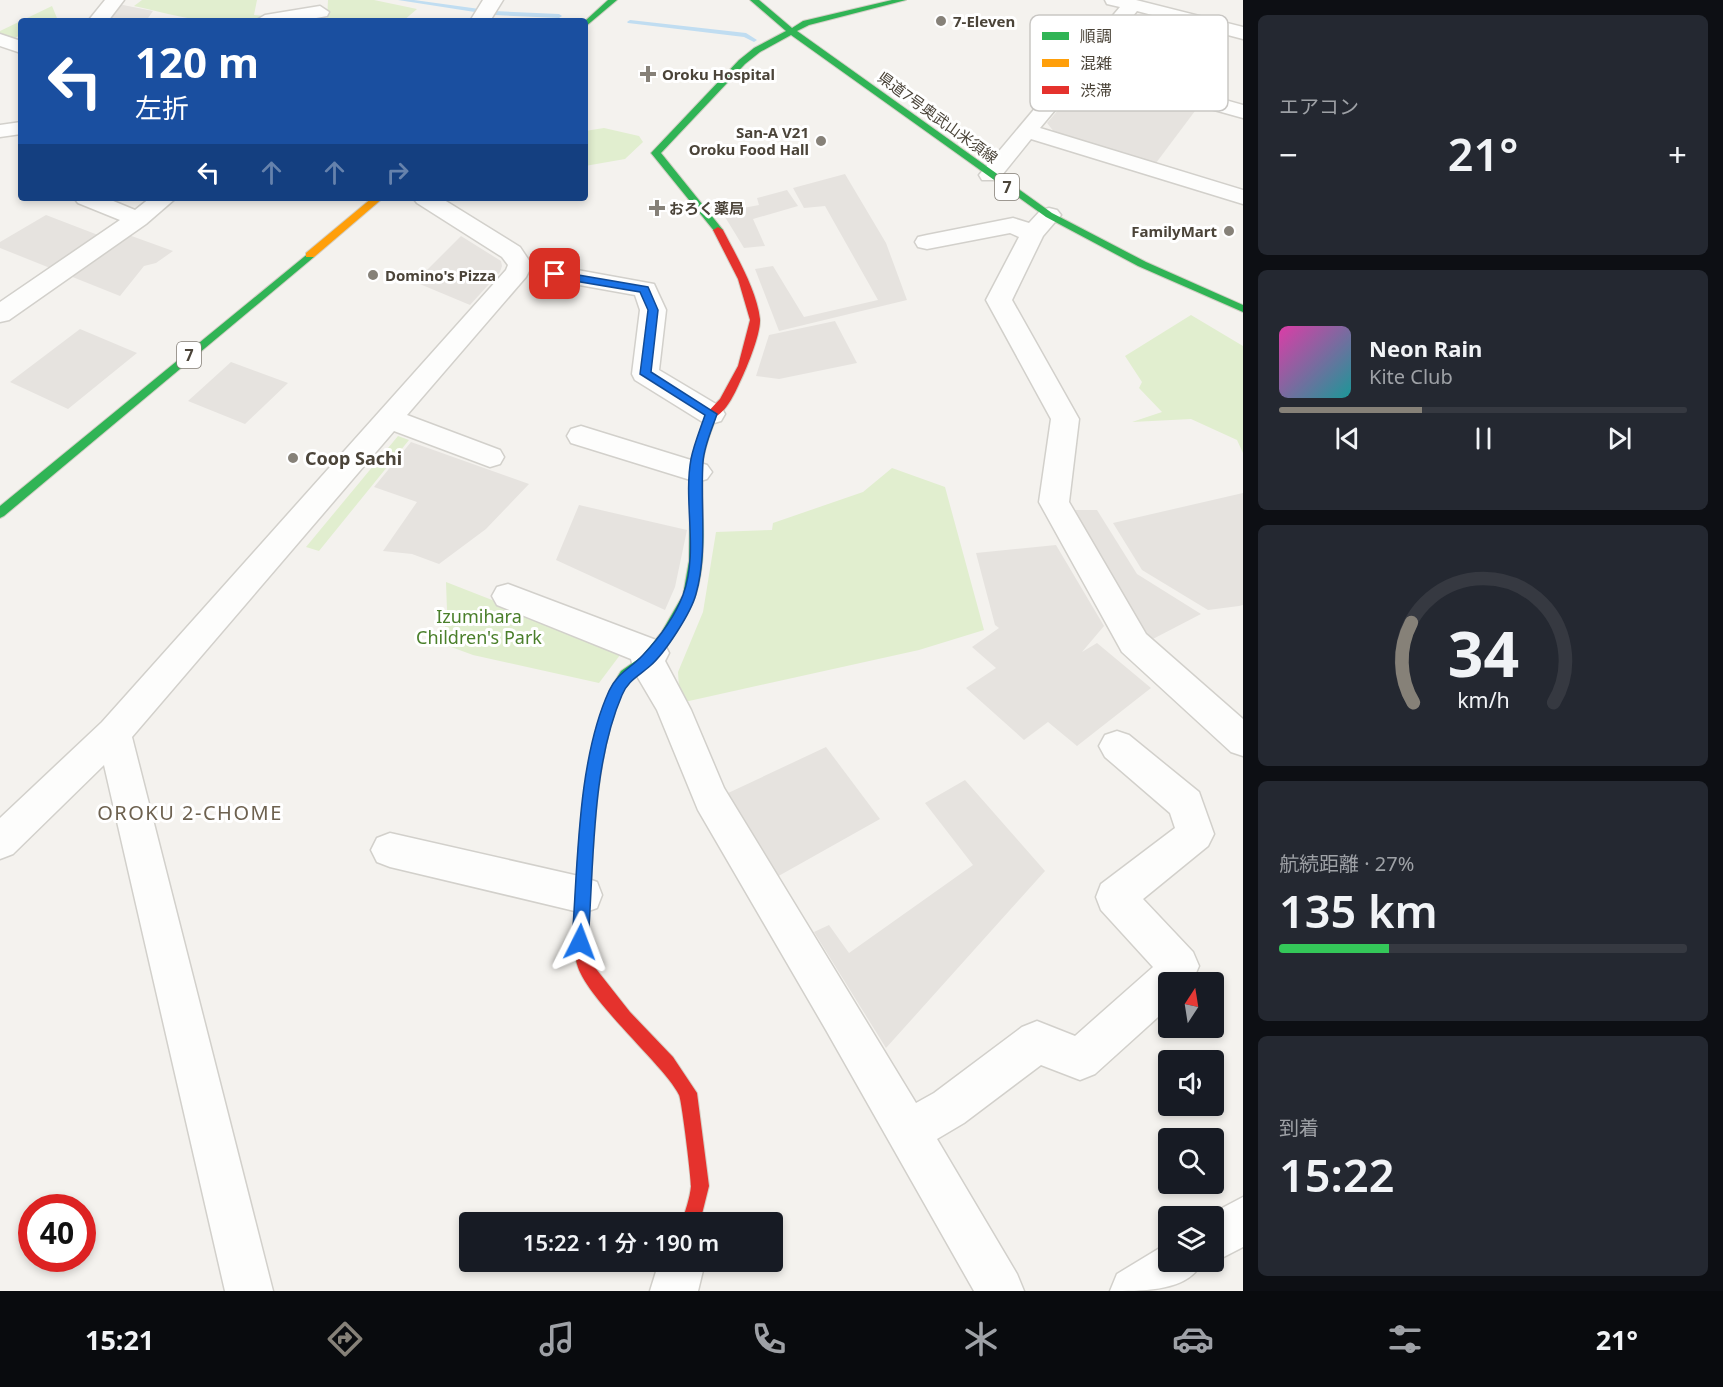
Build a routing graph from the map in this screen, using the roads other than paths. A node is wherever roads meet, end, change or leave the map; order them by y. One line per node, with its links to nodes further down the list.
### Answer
1 (115, 0): 11 (street)
2 (613, 0): 13 (street)
3 (754, 0): 8 (street, 県道7号奥武山米須線 / 7)
4 (761, 0): 8 (street)
5 (902, 0): 15 (street)
6 (1123, 2): 9 (street); 10 (street)
7 (321, 11): 12 (street)
8 (773, 15): 15 (street, 県道7号奥武山米須線 / 7)
9 (1114, 15)
10 (1173, 15)
11 (100, 18)
12 (282, 18)
13 (588, 22)
14 (1228, 29): 16 (street)
15 (791, 31): 25 (street, 県道7号奥武山米須線 / 7); 37 (street)
16 (1243, 33)
17 (0, 40): 18 (street)
18 (18, 46)
19 (1228, 108): 21 (street)
20 (1043, 111): 24 (street)
21 (1243, 112)
22 (18, 128): 23 (street)
23 (0, 130)
24 (1027, 130): 25 (street); 26 (street)
25 (990, 175): 32 (street, 県道7号奥武山米須線 / 7)
26 (1243, 197)
27 (93, 201): 31 (street)
28 (160, 201): 31 (street)
29 (374, 201): 42 (street, 7)
30 (429, 201): 38 (street)
31 (138, 219): 36 (street)
32 (1041, 224): 33 (street); 35 (street, 県道7号奥武山米須線 / 7); 46 (street)
33 (927, 242)
34 (555, 274): 37 (street)
35 (1243, 309)
36 (0, 314)
37 (711, 414): 41 (street)
38 (389, 419): 40 (street); 45 (street)
39 (581, 436): 41 (street)
40 (490, 457)
41 (697, 472): 44 (street)
42 (0, 513)
43 (508, 596): 44 (street)
44 (650, 657): 50 (street); 51 (street)
45 (114, 733): 48 (street); 57 (street)
46 (1243, 741)
47 (1117, 746): 51 (street)
48 (0, 842)
49 (390, 850): 50 (street)
50 (583, 895): 52 (street)
51 (908, 1131): 59 (street)
52 (694, 1212)
53 (1243, 1220): 54 (street)
54 (1224, 1232)
55 (679, 1272): 58 (street)
56 (1163, 1272): 60 (street)
57 (249, 1291)
58 (674, 1291)
59 (1000, 1291)
60 (1134, 1291)

